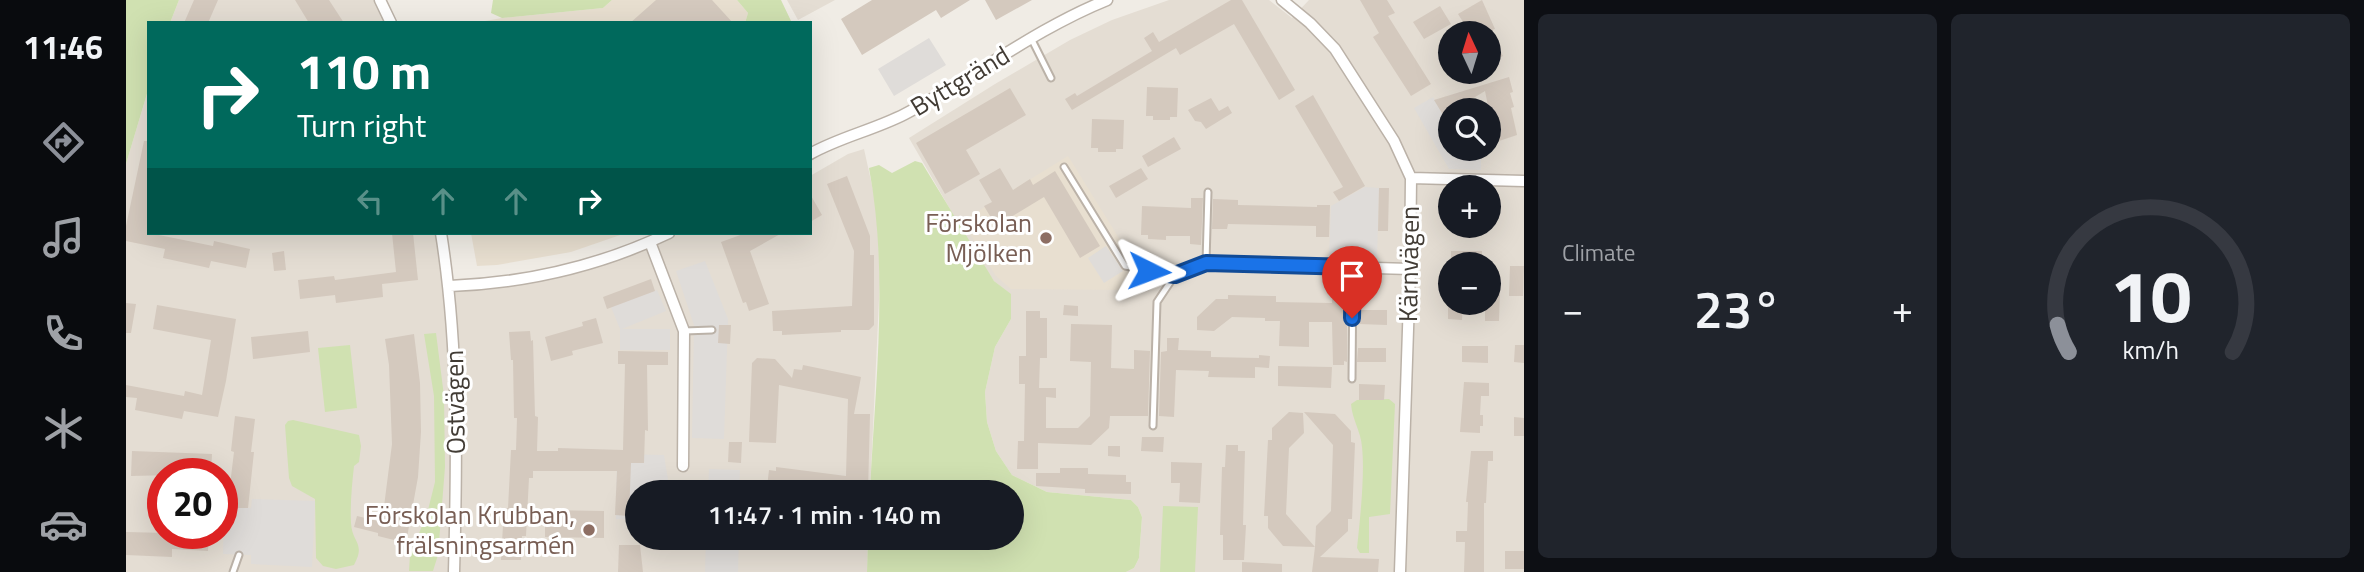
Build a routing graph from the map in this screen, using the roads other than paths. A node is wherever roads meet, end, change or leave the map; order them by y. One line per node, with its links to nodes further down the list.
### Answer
1 (380, 0): 4 (street)
2 (1107, 0): 5 (street, Byttgränd)
3 (1282, 0): 9 (street, Kärnvägen)
4 (390, 21)
5 (1031, 38): 6 (lane); 7 (street, Byttgränd)
6 (1051, 78)
7 (812, 153)
8 (1064, 167): 18 (lane)
9 (1411, 178): 10 (street); 17 (street, Kärnvägen)
10 (1524, 181)
11 (1208, 192): 15 (lane)
12 (441, 235): 19 (street, Ostvägen)
13 (664, 235): 14 (street)
14 (650, 242): 19 (street); 21 (street)
15 (1206, 263): 16 (street); 18 (street)
16 (1353, 267): 17 (street); 22 (lane)
17 (1410, 269): 28 (street, Kärnvägen)
18 (1175, 275): 23 (lane)
19 (450, 286): 27 (street, Ostvägen)
20 (712, 330): 21 (lane)
21 (684, 331): 24 (street)
22 (1352, 379)
23 (1153, 426)
24 (683, 466)
25 (239, 555): 26 (lane)
26 (233, 572)
27 (454, 572)
28 (1401, 572)

